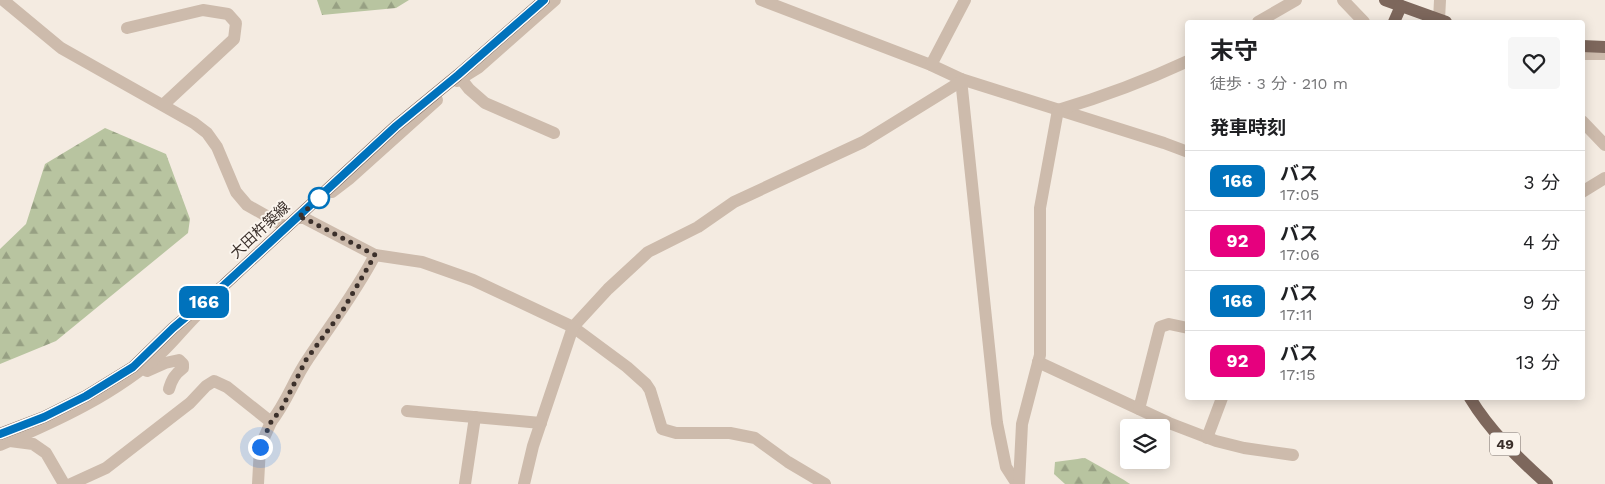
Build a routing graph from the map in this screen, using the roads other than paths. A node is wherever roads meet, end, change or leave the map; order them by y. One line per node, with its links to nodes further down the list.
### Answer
1 (544, 0): 23 (main road, 大田杵築線)
2 (555, 0): 23 (street)
3 (761, 0): 22 (street)
4 (965, 0): 22 (street)
5 (1296, 0): 11 (street)
6 (1343, 0): 12 (street)
7 (1385, 0): 10 (main road)
8 (1440, 0): 15 (street)
9 (3, 4): 25 (street)
10 (1401, 6): 13 (main road); 14 (main road)
11 (1261, 20)
12 (1362, 20)
13 (1395, 20)
14 (1440, 20)
15 (1443, 20)
16 (127, 28): 25 (street)
17 (1585, 46): 18 (main road)
18 (1605, 47)
19 (1585, 54): 20 (street)
20 (1605, 54)
21 (1185, 62): 26 (street)
22 (931, 64): 24 (street)
23 (459, 77): 28 (street); 33 (main road, 大田杵築線)
24 (961, 81): 26 (street); 36 (street); 57 (street)
25 (162, 104): 34 (street)
26 (1058, 110): 30 (street); 38 (street)
27 (1585, 124): 29 (street)
28 (554, 133)
29 (1605, 145)
30 (1185, 151)
31 (1605, 178): 32 (street)
32 (1585, 190)
33 (301, 218): 34 (main road, 大田杵築線); 35 (street); 39 (street)
34 (286, 227): 39 (main road, 大田杵築線)
35 (375, 255): 36 (street); 46 (street)
36 (573, 327): 47 (street); 56 (street)
37 (1185, 327): 43 (street)
38 (1038, 362): 43 (street); 57 (street)
39 (137, 369): 40 (street); 49 (main road, 大田杵築線)
40 (169, 389)
41 (1221, 400): 48 (street)
42 (1471, 400): 58 (main road, 49)
43 (1139, 409): 48 (street)
44 (407, 410): 45 (street)
45 (474, 417): 47 (street); 54 (street)
46 (271, 422): 52 (street); 53 (street)
47 (541, 423): 55 (street)
48 (1207, 438): 50 (street)
49 (2, 440): 51 (street)
50 (1293, 455)
51 (64, 484)
52 (71, 484)
53 (258, 484)
54 (465, 484)
55 (524, 484)
56 (825, 484)
57 (1018, 484)
58 (1547, 484)

